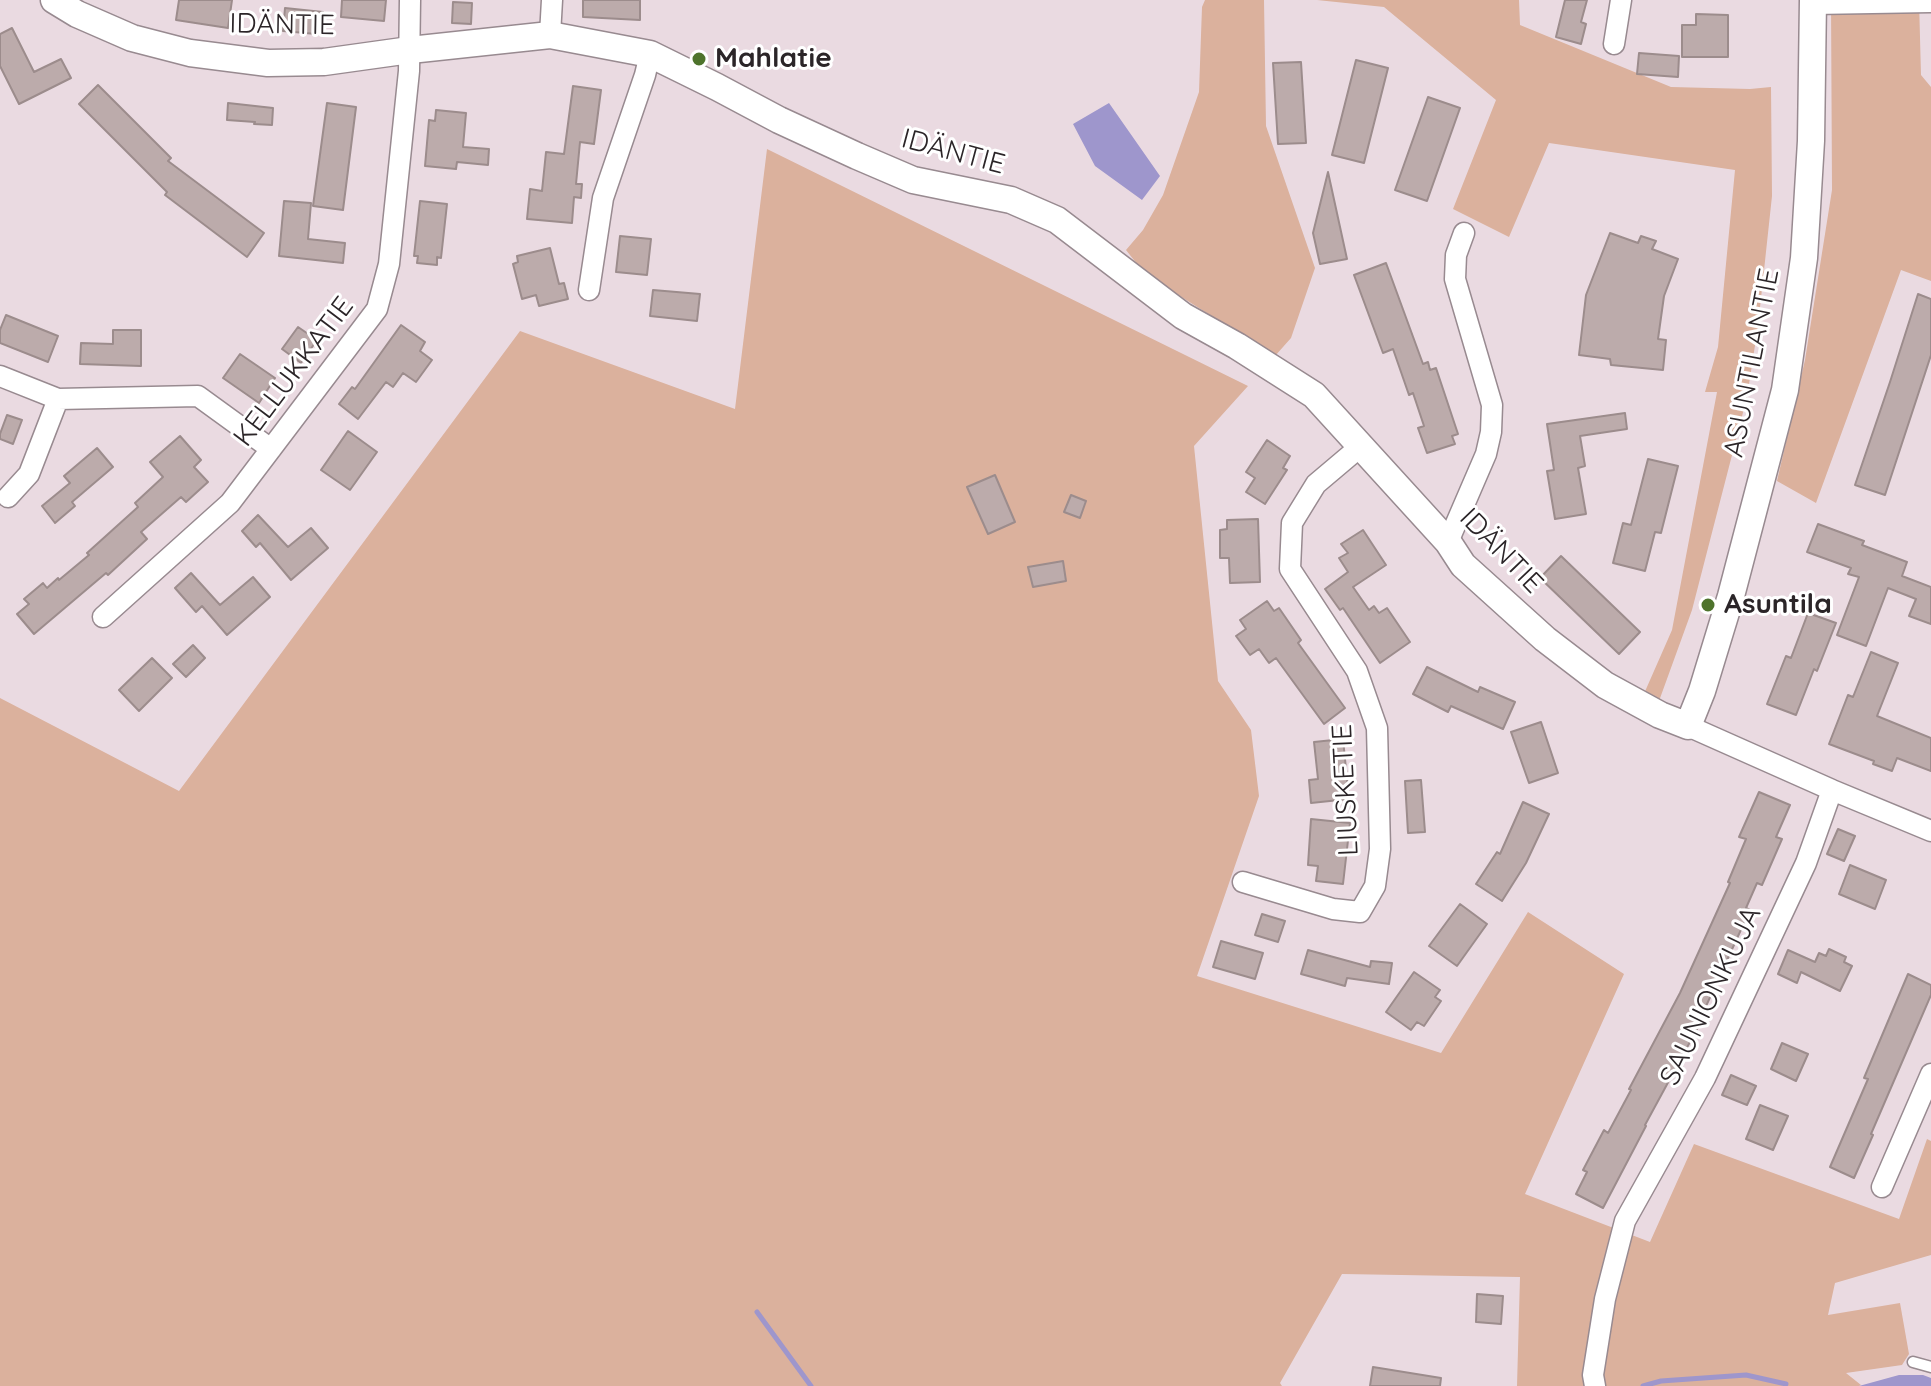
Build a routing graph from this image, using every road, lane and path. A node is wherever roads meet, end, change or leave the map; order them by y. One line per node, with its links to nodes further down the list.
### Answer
1 (54, 0): 9 (street, IDÄNTIE)
2 (410, 0): 9 (street, KELLUKKATIE)
3 (552, 0): 7 (street)
4 (1621, 0): 8 (street)
5 (1814, 2): 6 (street); 20 (street, ASUNTILANTIE)
6 (1931, 2)
7 (550, 35): 9 (street, IDÄNTIE); 10 (street, IDÄNTIE)
8 (1614, 44)
9 (410, 50): 16 (street, KELLUKKATIE)
10 (650, 54): 12 (street); 15 (street, IDÄNTIE)
11 (1464, 233): 18 (street)
12 (589, 290)
13 (0, 376): 14 (street)
14 (58, 399): 16 (street); 17 (street)
15 (1361, 446): 18 (street, IDÄNTIE); 23 (street, LIUSKETIE)
16 (271, 449): 19 (street, KELLUKKATIE)
17 (8, 497)
18 (1448, 542): 20 (street, IDÄNTIE)
19 (103, 617)
20 (1688, 726): 21 (street)
21 (1832, 790): 22 (street); 28 (street, SAUNIONKUJA)
22 (1931, 831)
23 (1243, 882)
24 (1931, 1074): 25 (street)
25 (1882, 1187)
26 (1913, 1362): 27 (lane)
27 (1931, 1367)
28 (1595, 1386)

